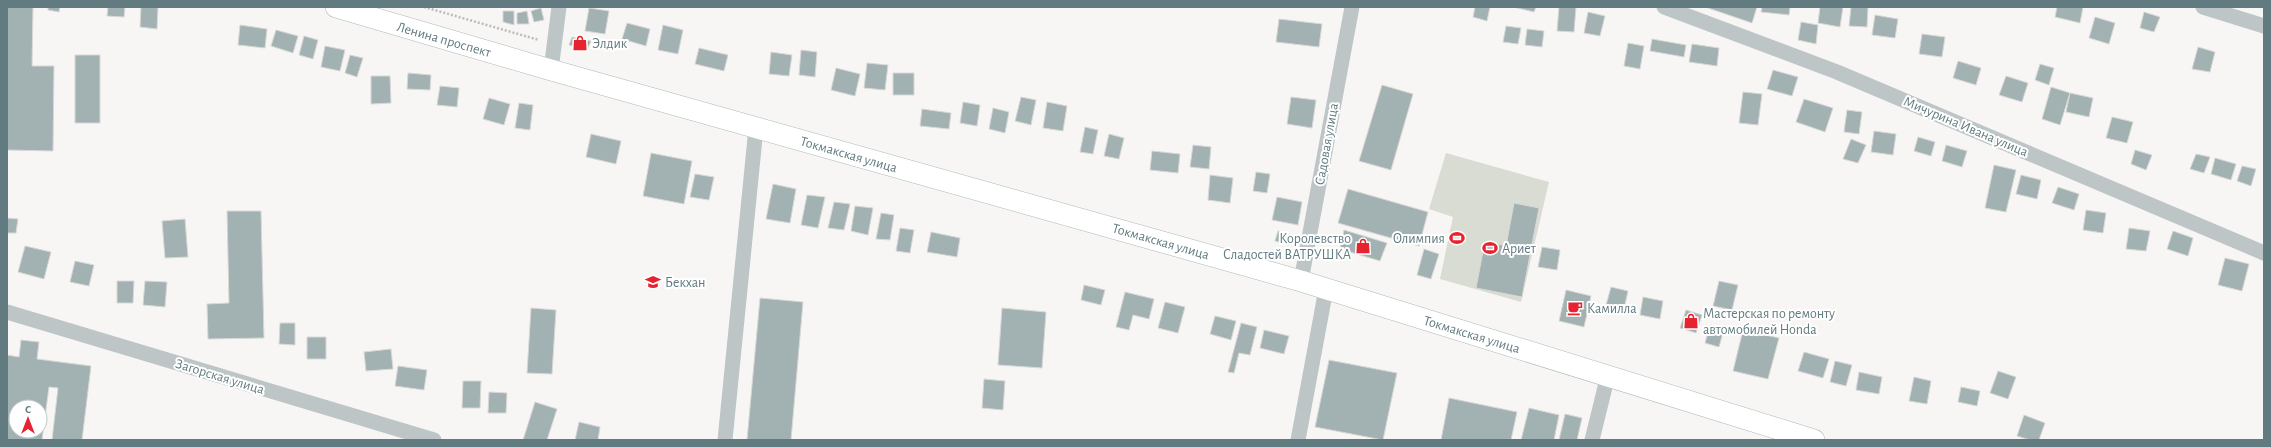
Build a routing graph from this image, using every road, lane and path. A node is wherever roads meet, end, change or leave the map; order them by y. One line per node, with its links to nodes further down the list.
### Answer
1 (336, 7): 9 (main road, Ленина проспект)
2 (424, 7): 8 (path)
3 (559, 7): 8 (street)
4 (1352, 7): 12 (street, Садовая улица)
5 (1664, 7): 11 (street, Мичурина Ивана улица)
6 (2203, 7): 7 (street)
7 (2264, 26)
8 (554, 44): 9 (street)
9 (551, 70): 10 (main road, Токмакская улица)
10 (756, 128): 12 (main road, Токмакская улица); 17 (street)
11 (2264, 253)
12 (1301, 281): 13 (main road, Токмакская улица)
13 (1326, 289): 15 (main road, Токмакская улица); 18 (street)
14 (7, 312): 16 (street, Загорская улица)
15 (1608, 375): 19 (street); 20 (main road, Токмакская улица)
16 (434, 440)
17 (725, 440)
18 (1298, 440)
19 (1592, 440)
20 (1814, 440)

